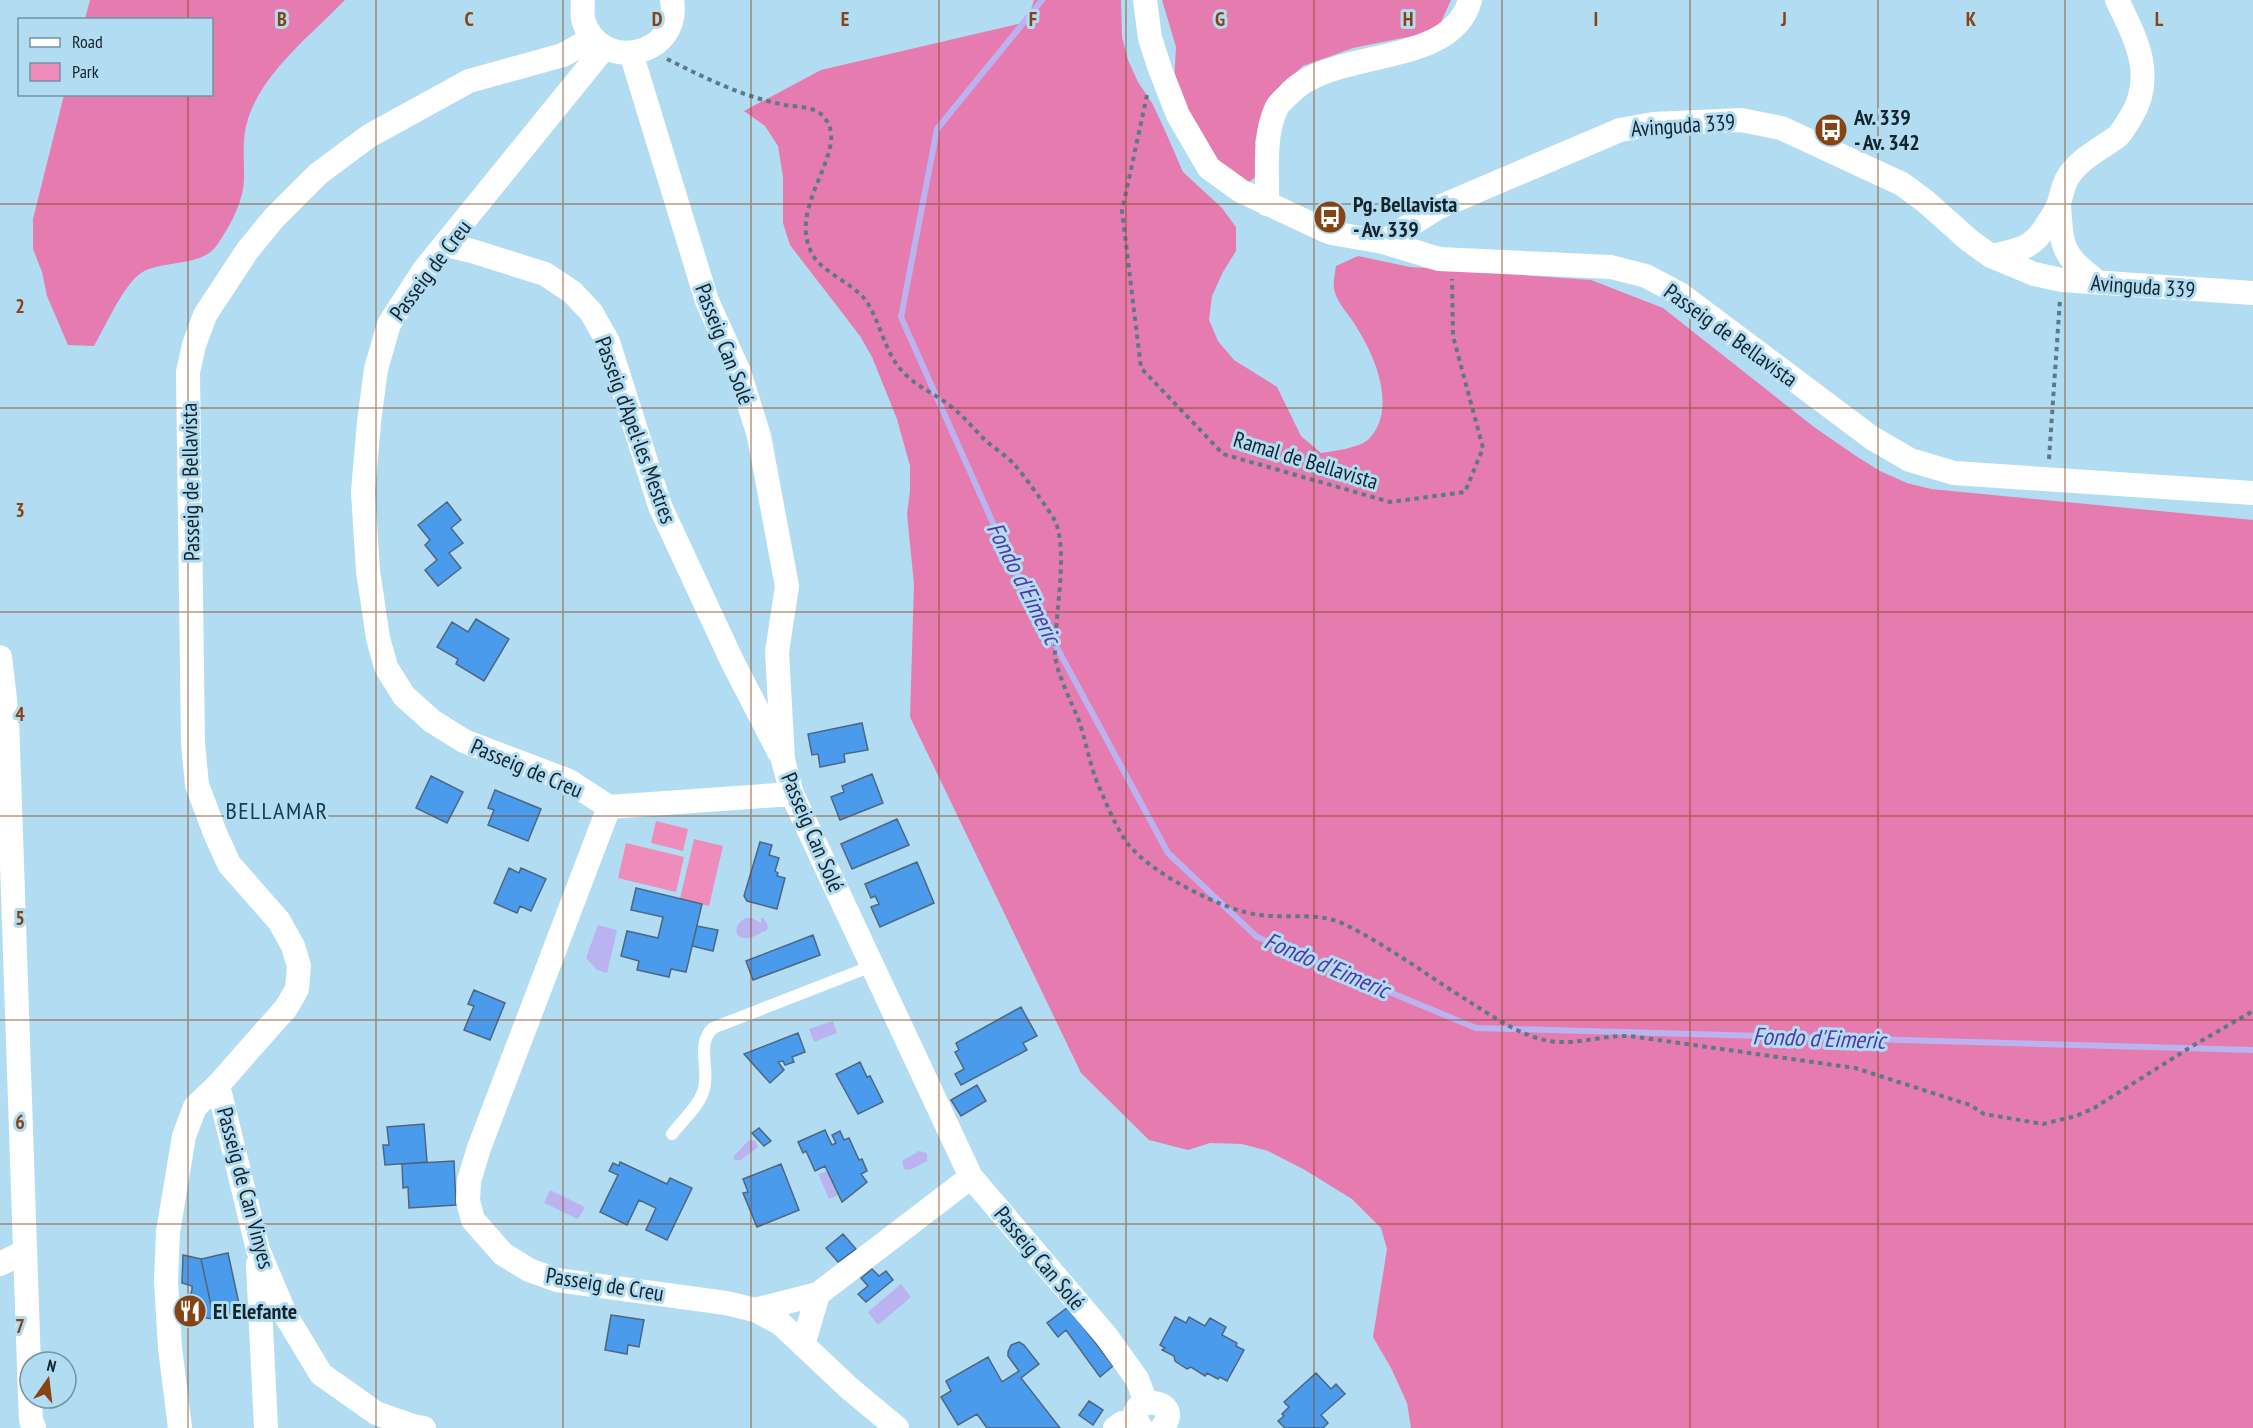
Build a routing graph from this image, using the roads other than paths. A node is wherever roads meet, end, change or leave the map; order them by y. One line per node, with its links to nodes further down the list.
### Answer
1 (583, 0): 6 (street)
2 (672, 0): 7 (street)
3 (1145, 0): 8 (street, Passeig de Bellavista)
4 (1470, 0): 8 (street)
5 (2117, 0): 9 (street)
6 (599, 43): 7 (street); 11 (street, Passeig de Creu); 22 (street, Passeig de Bellavista)
7 (639, 51): 18 (street, Passeig Can Solé)
8 (1267, 204): 10 (street, Passeig de Bellavista)
9 (2059, 206): 12 (street); 13 (street)
10 (1383, 242): 12 (street, Avinguda 339); 15 (street, Passeig de Bellavista)
11 (446, 245): 18 (street, Passeig d'Apel·les Mestres); 20 (street, Passeig de Creu)
12 (1991, 256): 13 (street, Avinguda 339)
13 (2100, 283): 14 (street, Avinguda 339)
14 (2253, 293)
15 (2253, 493)
16 (0, 657): 17 (street)
17 (4, 727): 26 (street)
18 (783, 760): 19 (street, Passeig Can Solé)
19 (792, 794): 20 (street); 21 (street, Passeig Can Solé)
20 (609, 807): 29 (street, Passeig de Creu)
21 (872, 966): 23 (lane); 24 (street, Passeig Can Solé)
22 (218, 1085): 25 (street, Passeig de Can Vinyes); 34 (street, Passeig de Can Vinyes)
23 (672, 1134)
24 (971, 1177): 28 (street); 32 (street, Passeig Can Solé)
25 (258, 1250): 35 (street); 36 (street, Passeig de Can Vinyes)
26 (24, 1252): 27 (street); 31 (street)
27 (0, 1264)
28 (818, 1294): 29 (street); 30 (street)
29 (755, 1310): 30 (street, Passeig de Creu)
30 (804, 1345): 37 (street, Passeig de Creu)
31 (30, 1414)
32 (1135, 1420): 33 (street)
33 (1167, 1426)
34 (180, 1428)
35 (266, 1428)
36 (424, 1428)
37 (897, 1428)

